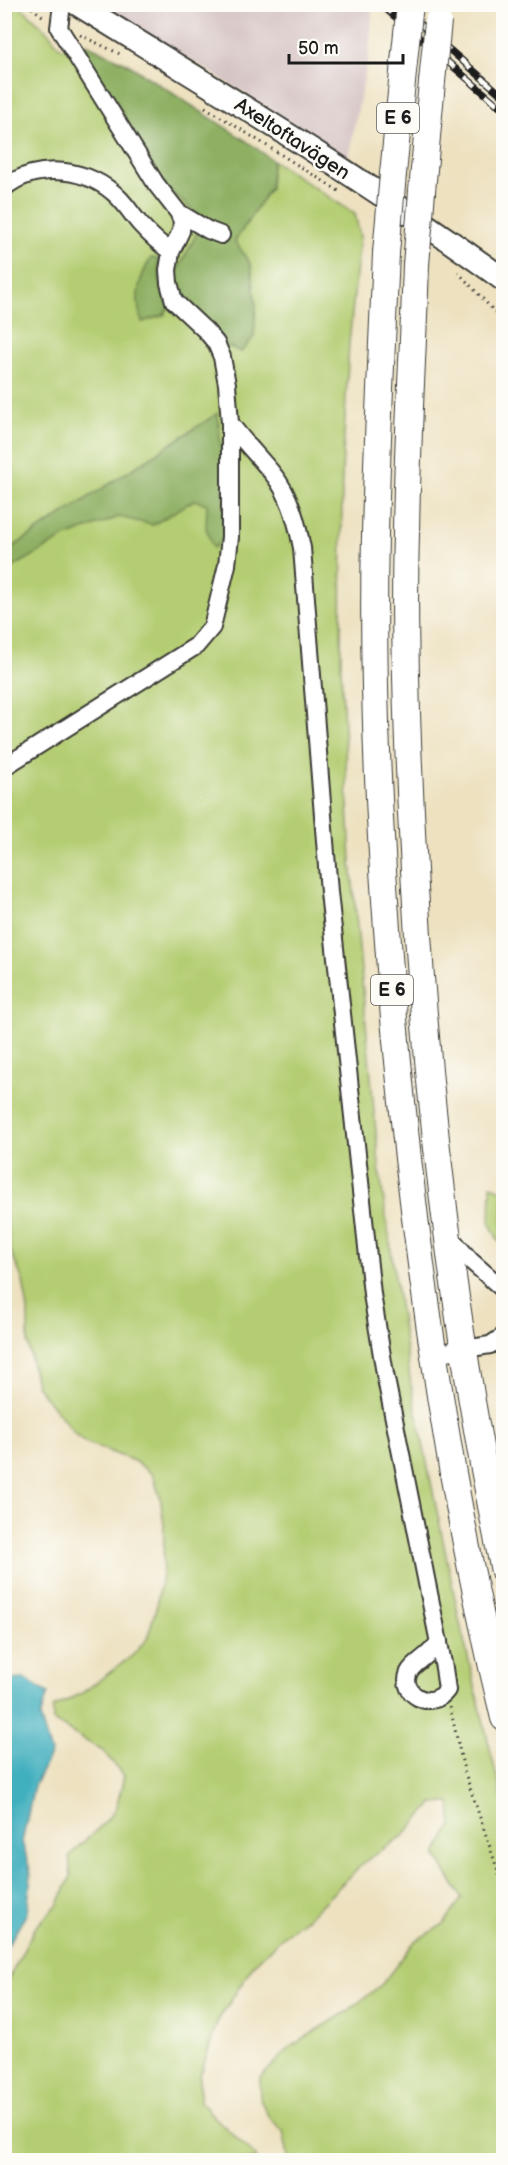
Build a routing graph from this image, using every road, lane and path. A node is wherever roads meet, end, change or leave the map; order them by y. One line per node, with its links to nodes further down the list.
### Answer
1 (27, 4): 6 (path)
2 (62, 4): 6 (lane)
3 (77, 4): 15 (main road, Axeltoftavägen)
4 (410, 4): 23 (highway, E 6, bridge)
5 (439, 13): 19 (highway, E 6, bridge)
6 (59, 28): 7 (path); 11 (lane)
7 (125, 57)
8 (204, 106): 10 (path)
9 (4, 188): 13 (lane)
10 (340, 192)
11 (178, 212): 12 (lane); 13 (lane)
12 (221, 235)
13 (171, 252): 17 (lane)
14 (457, 271): 16 (path)
15 (504, 280)
16 (504, 322)
17 (230, 423): 18 (lane); 25 (lane)
18 (4, 767)
19 (447, 1234): 20 (lane); 22 (highway, E 6)
20 (504, 1290)
21 (504, 1336): 22 (lane)
22 (464, 1350): 23 (lane); 24 (highway, E 6)
23 (433, 1354): 27 (highway, E 6)
24 (504, 1571)
25 (439, 1641): 26 (lane); 26 (lane)
26 (447, 1690): 28 (path)
27 (504, 1718)
28 (504, 1889)

